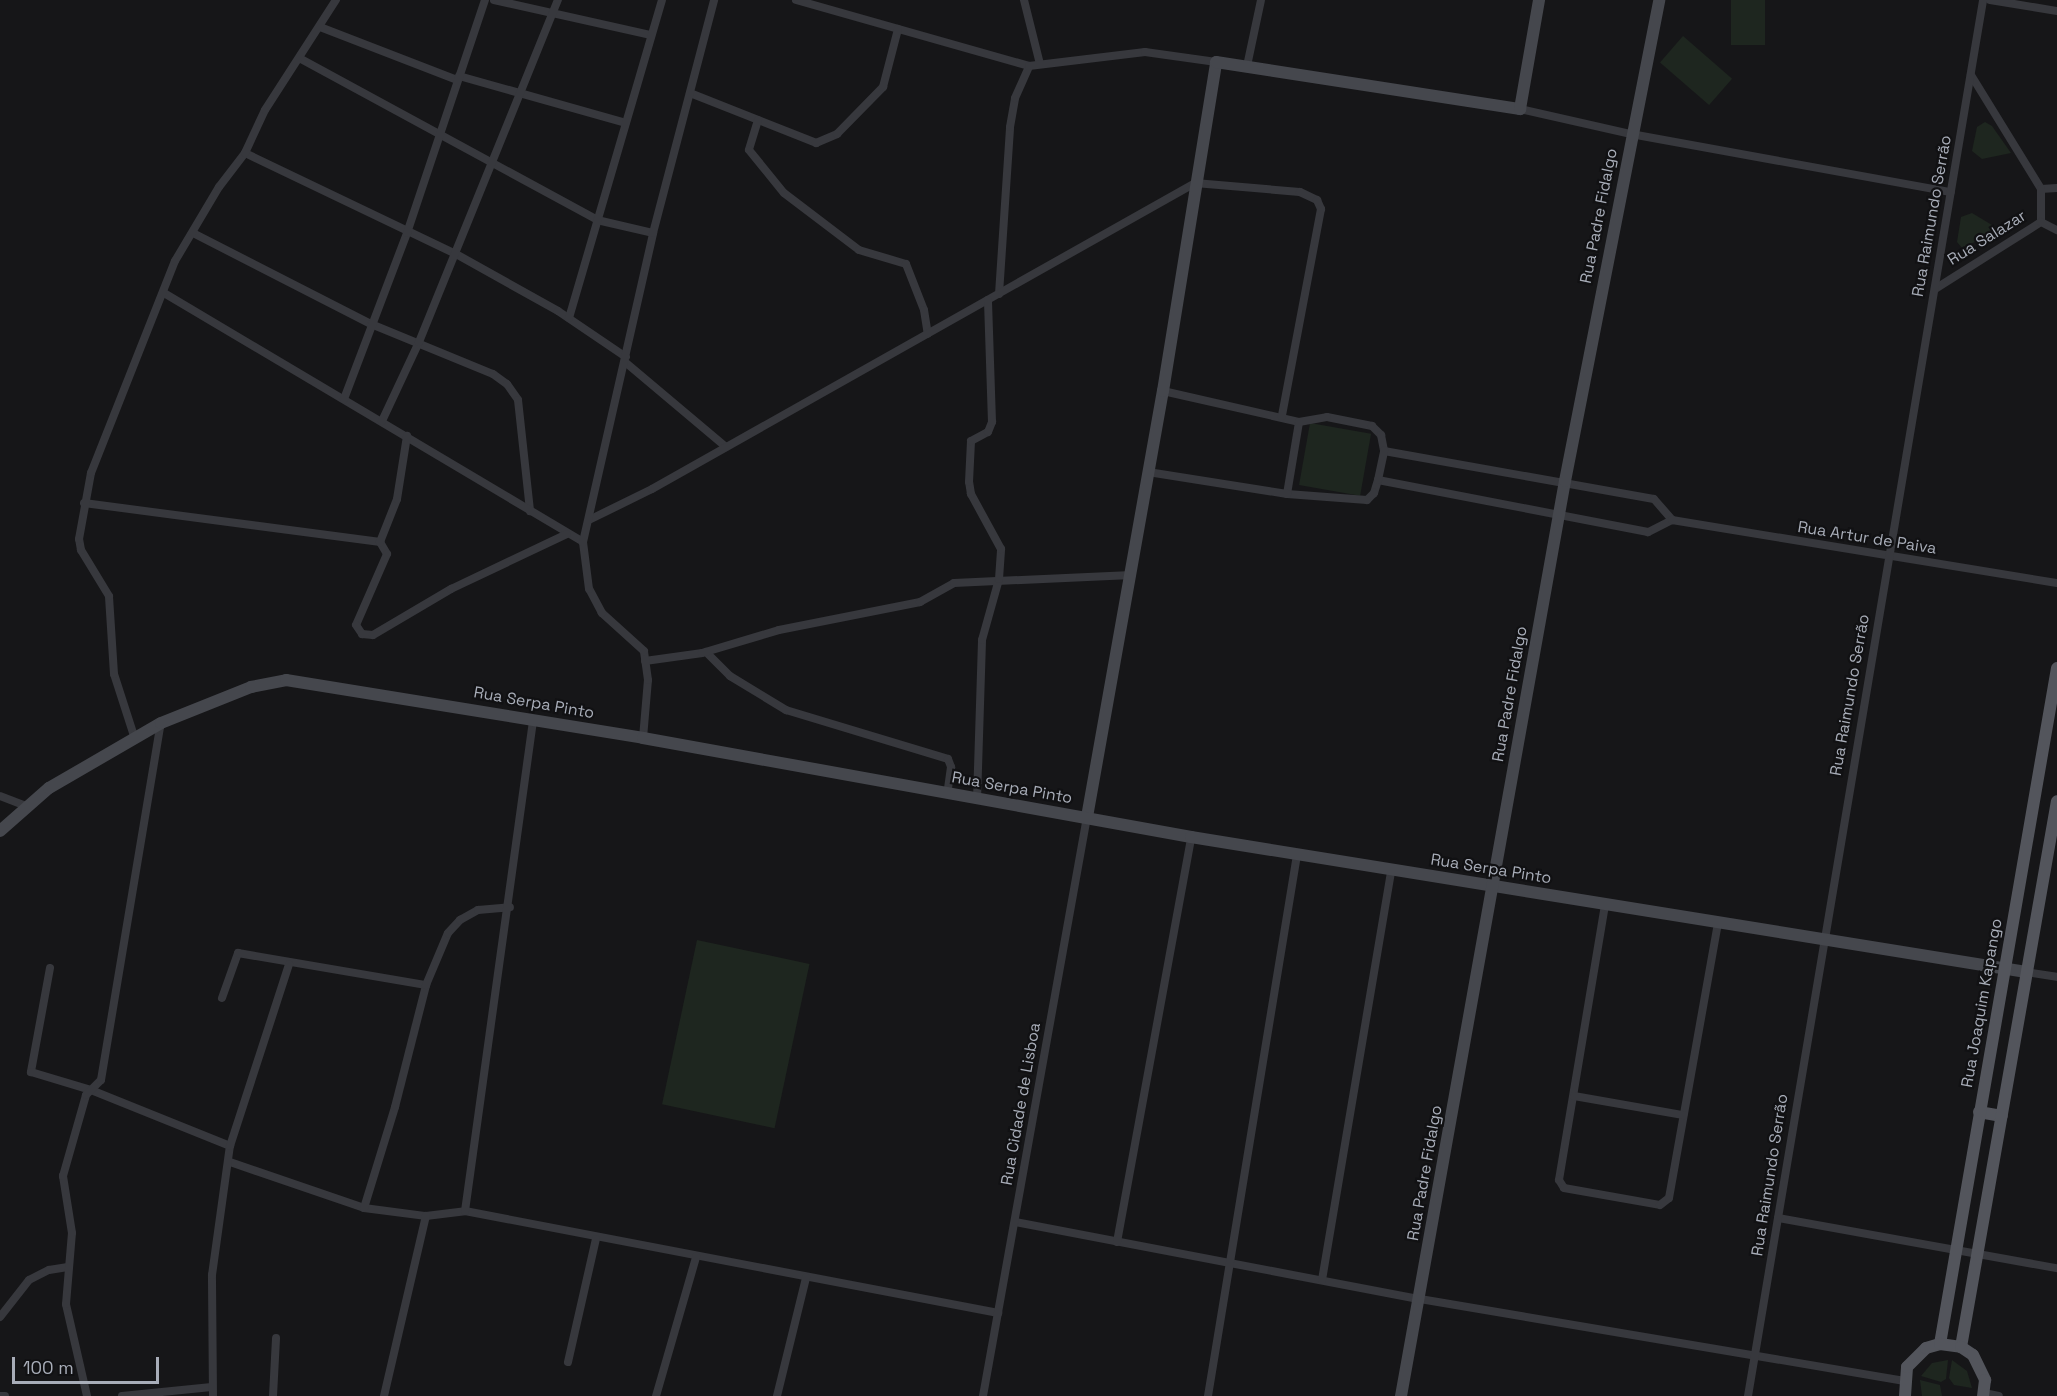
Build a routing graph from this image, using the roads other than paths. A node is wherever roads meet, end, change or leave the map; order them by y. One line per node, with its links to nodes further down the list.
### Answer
1 (336, 0): 16 (street)
2 (485, 0): 25 (street)
3 (494, 0): 15 (street)
4 (558, 0): 15 (street)
5 (662, 0): 18 (street)
6 (714, 0): 26 (street)
7 (796, 0): 17 (street)
8 (1024, 0): 21 (street)
9 (1261, 0): 23 (street)
10 (1539, 0): 28 (street)
11 (1659, 0): 32 (street, Rua Padre Fidalgo)
12 (1983, 0): 24 (street, Rua Raimundo Serrão)
13 (1990, 0): 14 (street)
14 (2057, 11)
15 (552, 15): 18 (street); 27 (street)
16 (320, 27): 19 (street); 25 (street)
17 (898, 29): 22 (street); 29 (street)
18 (651, 35): 30 (street)
19 (301, 59): 31 (street); 33 (street)
20 (1216, 62): 21 (street); 23 (street); 35 (street)
21 (1040, 64): 22 (street)
22 (1029, 66): 48 (street)
23 (1247, 66): 28 (street)
24 (1971, 75): 37 (street); 38 (street, Rua Raimundo Serrão)
25 (458, 78): 27 (street); 31 (street)
26 (690, 93): 29 (street); 44 (street)
27 (519, 94): 30 (street); 34 (street)
28 (1520, 109): 32 (street)
29 (758, 120): 52 (street)
30 (626, 123): 39 (street)
31 (439, 131): 34 (street); 43 (street)
32 (1631, 134): 38 (street); 65 (street, Rua Padre Fidalgo)
33 (245, 153): 42 (street); 43 (street)
34 (491, 161): 39 (street); 45 (street)
35 (1196, 183): 48 (street); 55 (street); 57 (street)
36 (2057, 188): 37 (street)
37 (2041, 189): 40 (street)
38 (1952, 192): 46 (street, Rua Raimundo Serrão)
39 (597, 220): 44 (street); 50 (street)
40 (2041, 222): 41 (street, Rua Salazar); 46 (street, Rua Salazar)
41 (2057, 230)
42 (193, 233): 47 (street); 51 (street)
43 (407, 233): 45 (street); 51 (street)
44 (653, 233): 54 (street)
45 (456, 254): 50 (street); 53 (street)
46 (1935, 289): 75 (street, Rua Raimundo Serrão)
47 (164, 293): 56 (street); 67 (street)
48 (999, 294): 49 (street)
49 (988, 300): 52 (street); 77 (street)
50 (569, 318): 54 (street)
51 (372, 324): 53 (street); 56 (street)
52 (928, 334): 61 (street)
53 (419, 342): 58 (street); 68 (street)
54 (625, 360): 61 (street); 70 (street)
55 (1163, 391): 57 (street); 63 (street)
56 (344, 399): 58 (street)
57 (1282, 416): 59 (street)
58 (382, 421): 60 (street)
59 (1299, 422): 62 (street); 66 (street)
60 (407, 436): 68 (street); 73 (street)
61 (726, 447): 70 (street)
62 (1384, 452): 64 (street); 65 (street)
63 (1148, 472): 66 (street); 76 (street)
64 (1378, 480): 66 (street); 69 (street)
65 (1565, 482): 69 (street, Rua Padre Fidalgo); 71 (street)
66 (1287, 494)
67 (84, 503): 73 (street); 86 (street)
68 (530, 511): 72 (street)
69 (1560, 516): 71 (street); 99 (street, Rua Padre Fidalgo)
70 (591, 519): 74 (street)
71 (1672, 520): 75 (street, Rua Artur de Paiva)
72 (567, 534): 73 (street); 74 (street)
73 (380, 542)
74 (583, 542): 80 (street)
75 (1888, 557): 78 (street, Rua Artur de Paiva); 103 (street, Rua Raimundo Serrão)
76 (1132, 575): 77 (street); 92 (street)
77 (999, 579): 79 (street); 89 (street)
78 (2057, 583)
79 (706, 652): 80 (street); 87 (street)
80 (645, 661): 85 (street)
81 (2057, 668): 82 (main road, Rua Joaquim Kapango)
82 (2054, 712): 95 (main road, Rua Joaquim Kapango)
83 (533, 720): 84 (street, Rua Serpa Pinto); 85 (street, Rua Serpa Pinto); 101 (street)
84 (161, 723): 86 (street, Rua Serpa Pinto); 111 (street)
85 (643, 738): 87 (street, Rua Serpa Pinto)
86 (135, 739): 91 (street, Rua Serpa Pinto)
87 (946, 794): 89 (street, Rua Serpa Pinto)
88 (0, 796): 91 (street)
89 (977, 800): 92 (street, Rua Serpa Pinto)
90 (2057, 801): 96 (main road)
91 (28, 807): 93 (street, Rua Serpa Pinto)
92 (1087, 817): 94 (street, Rua Serpa Pinto); 122 (street, Rua Cidade de Lisboa)
93 (0, 831)
94 (1191, 837): 97 (street, Rua Serpa Pinto); 124 (street)
95 (2028, 838): 96 (main road); 106 (main road, Rua Joaquim Kapango)
96 (2050, 842): 107 (main road)
97 (1296, 855): 98 (street, Rua Serpa Pinto); 128 (street)
98 (1391, 870): 99 (street, Rua Serpa Pinto); 132 (street)
99 (1492, 886): 100 (street, Rua Serpa Pinto); 133 (street, Rua Padre Fidalgo)
100 (1605, 905): 102 (street, Rua Serpa Pinto); 112 (street)
101 (510, 907): 109 (street); 119 (street)
102 (1718, 922): 103 (street, Rua Serpa Pinto); 114 (street)
103 (1824, 937): 106 (street, Rua Serpa Pinto); 121 (street, Rua Raimundo Serrão)
104 (288, 964): 109 (street); 110 (street); 116 (street)
105 (50, 968): 111 (street)
106 (2005, 969): 107 (street, Rua Serpa Pinto); 113 (main road, Rua Joaquim Kapango)
107 (2026, 972): 108 (street, Rua Serpa Pinto); 115 (main road)
108 (2057, 977)
109 (426, 985): 118 (street)
110 (222, 998)
111 (91, 1090): 116 (street); 129 (street)
112 (1574, 1096): 114 (street); 114 (street)
113 (1979, 1112): 115 (main road); 125 (main road, Rua Joaquim Kapango)
114 (1683, 1115)
115 (2002, 1116): 126 (main road)
116 (231, 1146): 117 (street)
117 (230, 1162): 118 (street); 142 (street)
118 (364, 1208): 120 (street)
119 (465, 1211): 120 (street); 123 (street)
120 (426, 1216): 149 (street)
121 (1778, 1218): 125 (street); 139 (street, Rua Raimundo Serrão)
122 (1015, 1222): 124 (street); 134 (street, Rua Cidade de Lisboa)
123 (596, 1239): 127 (street); 140 (street)
124 (1117, 1242): 128 (street)
125 (1955, 1250): 126 (street); 137 (main road, Rua Joaquim Kapango)
126 (1978, 1254): 130 (street); 138 (main road)
127 (696, 1257): 131 (street); 150 (street)
128 (1228, 1262): 132 (street); 153 (street)
129 (68, 1267): 135 (street); 146 (street)
130 (2057, 1268)
131 (806, 1278): 134 (street); 151 (street)
132 (1322, 1280): 133 (street)
133 (1420, 1299): 139 (street); 154 (street, Rua Padre Fidalgo)
134 (998, 1314): 152 (street, Rua Cidade de Lisboa)
135 (0, 1317)
136 (276, 1338): 148 (street)
137 (1940, 1344): 138 (main road); 141 (main road)
138 (1961, 1347): 143 (main road)
139 (1756, 1353): 141 (street); 155 (street, Rua Raimundo Serrão)
140 (568, 1362)
141 (1903, 1381): 156 (main road)
142 (212, 1391): 147 (street)
143 (1983, 1395): 157 (street)
144 (0, 1396): 145 (street)
145 (5, 1396)
146 (87, 1396)
147 (122, 1396)
148 (273, 1396)
149 (384, 1396)
150 (656, 1396)
151 (777, 1396)
152 (983, 1396)
153 (1208, 1396)
154 (1401, 1396)
155 (1748, 1396)
156 (1905, 1396)
157 (1999, 1396)

